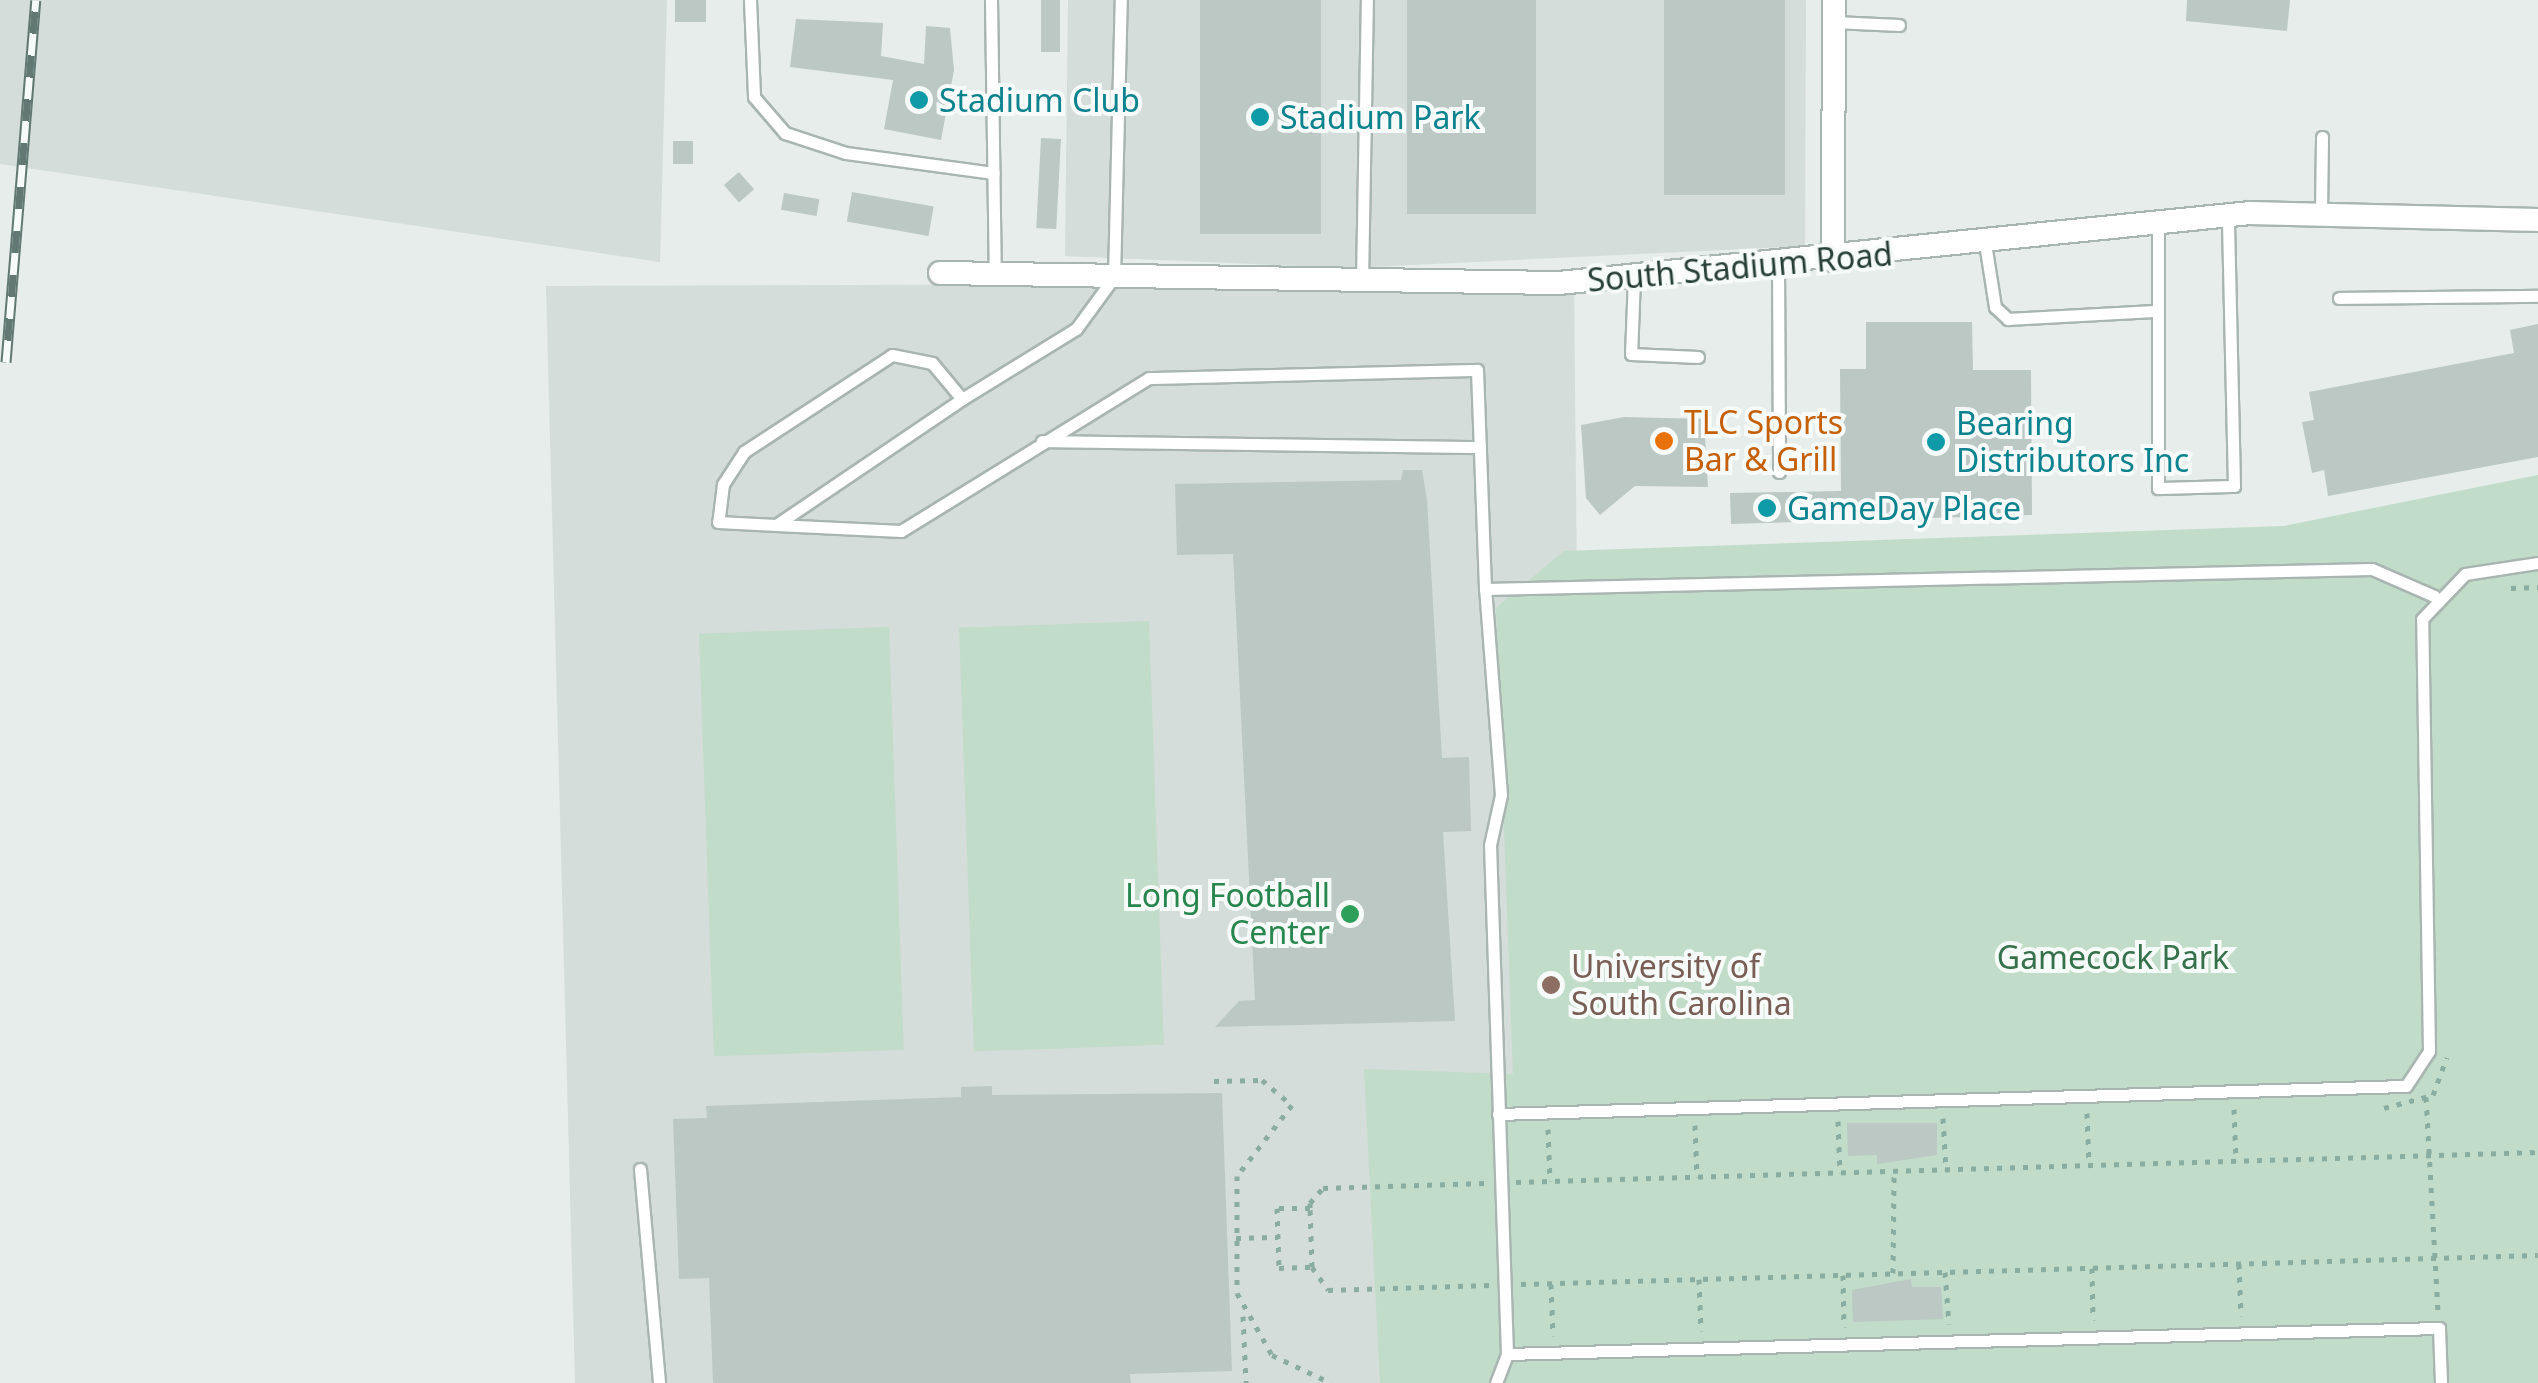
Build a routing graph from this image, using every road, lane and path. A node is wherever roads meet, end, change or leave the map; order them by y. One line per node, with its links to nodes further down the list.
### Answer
1 (750, 0): 8 (lane)
2 (991, 0): 8 (lane)
3 (1121, 0): 18 (lane)
4 (1367, 0): 20 (lane)
5 (1834, 11): 6 (lane); 14 (street)
6 (1899, 25)
7 (2322, 138): 9 (lane)
8 (994, 174): 17 (lane)
9 (2321, 211): 10 (street, South Stadium Road); 11 (street, South Stadium Road)
10 (2228, 214): 12 (street, South Stadium Road); 23 (lane)
11 (2538, 220)
12 (2158, 222): 13 (street, South Stadium Road); 23 (lane)
13 (1985, 244): 14 (street, South Stadium Road); 23 (lane)
14 (1833, 260): 15 (street, South Stadium Road)
15 (1778, 264): 19 (street, South Stadium Road); 28 (lane)
16 (940, 273): 17 (street, South Stadium Road)
17 (995, 274): 18 (street, South Stadium Road)
18 (1114, 277): 20 (street, South Stadium Road); 25 (lane)
19 (1634, 277): 20 (street, South Stadium Road); 24 (lane)
20 (1362, 283)
21 (2538, 296): 22 (lane)
22 (2339, 298)
23 (2158, 311)
24 (1698, 357)
25 (962, 399): 29 (lane); 29 (lane)
26 (1042, 441): 27 (lane); 27 (lane); 29 (lane)
27 (1480, 446): 32 (lane)
28 (1779, 472)
29 (776, 525)
30 (2538, 563): 34 (lane)
31 (2538, 588): 33 (path)
32 (1485, 589): 34 (lane); 43 (lane)
33 (2498, 589)
34 (2434, 596): 36 (lane)
35 (1214, 1082): 57 (path)
36 (2234, 1093): 37 (lane); 46 (path)
37 (2086, 1097): 39 (lane); 47 (path)
38 (2428, 1099): 45 (path)
39 (1942, 1101): 40 (lane); 49 (path)
40 (1837, 1104): 41 (lane); 51 (path)
41 (1694, 1108): 42 (lane); 52 (path)
42 (1547, 1111): 43 (lane); 53 (path)
43 (1498, 1114): 54 (lane)
44 (2538, 1152): 45 (path)
45 (2431, 1155): 46 (path); 59 (path)
46 (2236, 1161): 47 (path)
47 (2089, 1166): 49 (path)
48 (640, 1168): 78 (lane)
49 (1946, 1170): 50 (path)
50 (1894, 1171): 51 (path); 64 (path)
51 (1840, 1172): 52 (path)
52 (1696, 1177): 53 (path)
53 (1550, 1181): 54 (path)
54 (1500, 1183): 55 (path); 68 (lane)
55 (1310, 1208): 56 (path); 61 (path)
56 (1278, 1236): 57 (path); 61 (path)
57 (1236, 1238): 69 (path)
58 (2538, 1255): 59 (path)
59 (2436, 1258): 60 (path); 70 (path)
60 (2239, 1264): 62 (path); 71 (path)
61 (1312, 1267): 68 (path)
62 (2092, 1268): 63 (path); 72 (path)
63 (1946, 1272): 64 (path); 73 (path)
64 (1893, 1274): 65 (path)
65 (1843, 1275): 66 (path); 74 (path)
66 (1699, 1279): 67 (path); 75 (path)
67 (1551, 1284): 68 (path); 76 (path)
68 (1504, 1285): 77 (lane)
69 (1243, 1312): 79 (path); 80 (path)
70 (2440, 1328): 71 (lane); 82 (lane)
71 (2241, 1334): 72 (lane)
72 (2094, 1338): 73 (lane)
73 (1950, 1342): 74 (lane)
74 (1844, 1345): 75 (lane)
75 (1702, 1348): 76 (lane)
76 (1554, 1352): 77 (lane)
77 (1508, 1354): 81 (lane)
78 (659, 1383)
79 (1246, 1383)
80 (1331, 1383)
81 (1496, 1383)
82 (2441, 1383)

